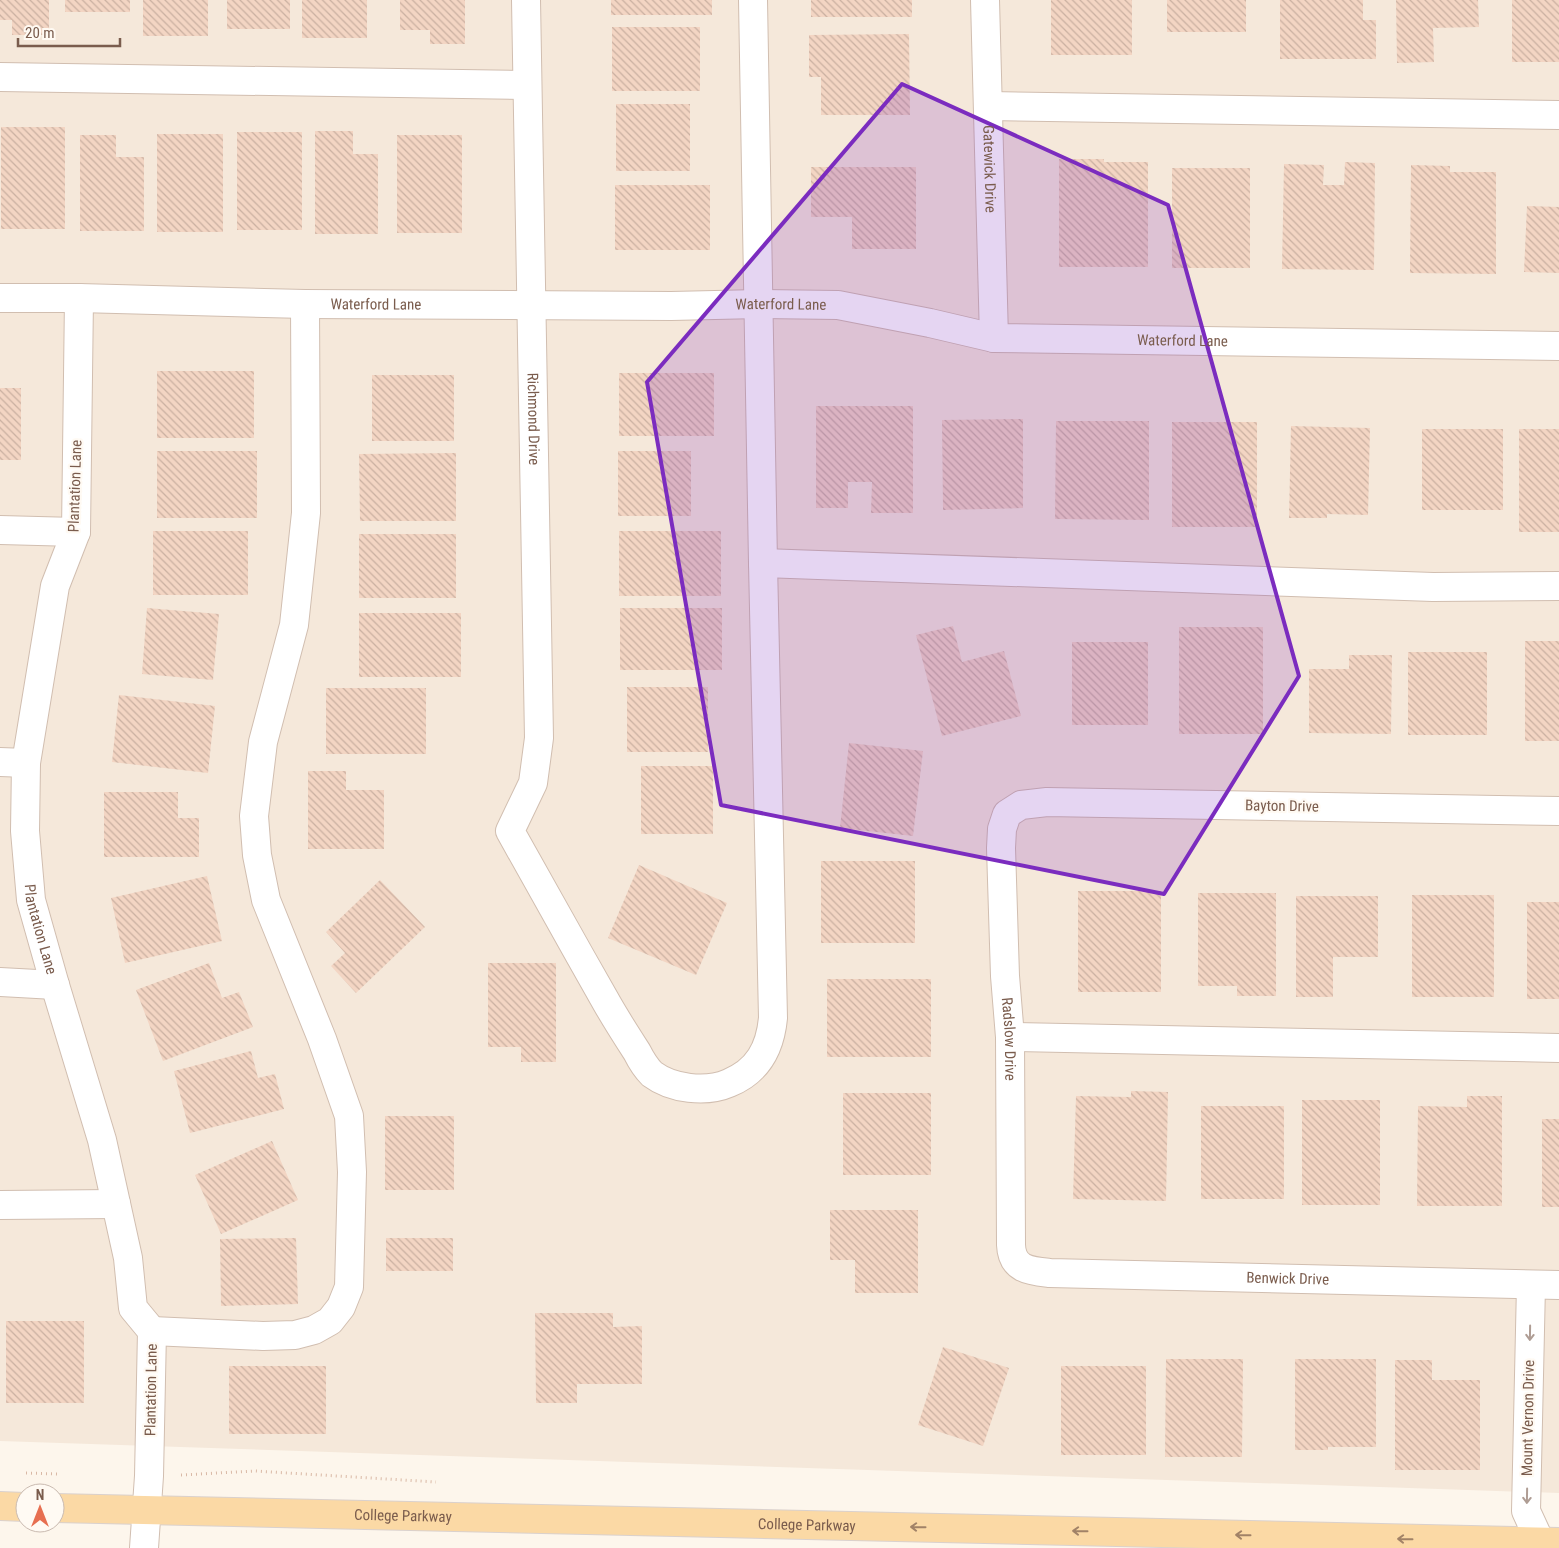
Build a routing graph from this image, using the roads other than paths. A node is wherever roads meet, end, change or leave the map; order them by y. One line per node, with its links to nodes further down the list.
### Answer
1 (526, 0): 5 (street, Richmond Drive)
2 (753, 0): 11 (street)
3 (985, 0): 6 (street, Gatewick Drive)
4 (0, 77): 5 (street)
5 (528, 85): 12 (street, Richmond Drive)
6 (989, 106): 7 (street); 13 (street, Gatewick Drive)
7 (1559, 115)
8 (0, 298): 9 (street, Waterford Lane)
9 (79, 298): 10 (street, Waterford Lane); 16 (street, Plantation Lane)
10 (305, 304): 12 (street, Waterford Lane); 31 (street)
11 (759, 304): 12 (street, Waterford Lane); 13 (street, Waterford Lane); 17 (street)
12 (531, 305): 17 (street, Richmond Drive)
13 (994, 338): 14 (street, Waterford Lane)
14 (1559, 346)
15 (0, 530): 16 (street)
16 (76, 532): 19 (street, Plantation Lane)
17 (763, 563): 18 (street)
18 (1559, 586)
19 (13, 762): 23 (street, Plantation Lane)
20 (1559, 811): 21 (street, Bayton Drive)
21 (1007, 814): 24 (street, Radslow Drive)
22 (0, 982): 23 (street)
23 (55, 985): 26 (street, Plantation Lane)
24 (1010, 1037): 25 (street); 28 (street, Radslow Drive)
25 (1559, 1048)
26 (116, 1204): 27 (street); 31 (street, Plantation Lane)
27 (0, 1205)
28 (1017, 1264): 29 (street, Benwick Drive)
29 (1531, 1285): 30 (street, Benwick Drive); 36 (street, Mount Vernon Drive, one-way to 36)
30 (1559, 1285)
31 (152, 1331): 35 (street, Plantation Lane)
32 (0, 1506): 33 (main road)
33 (15, 1507)
34 (65, 1508): 35 (main road, College Parkway)
35 (148, 1510): 36 (main road, College Parkway, one-way to 35); 37 (street, Plantation Lane)
36 (1548, 1544)
37 (144, 1548)

